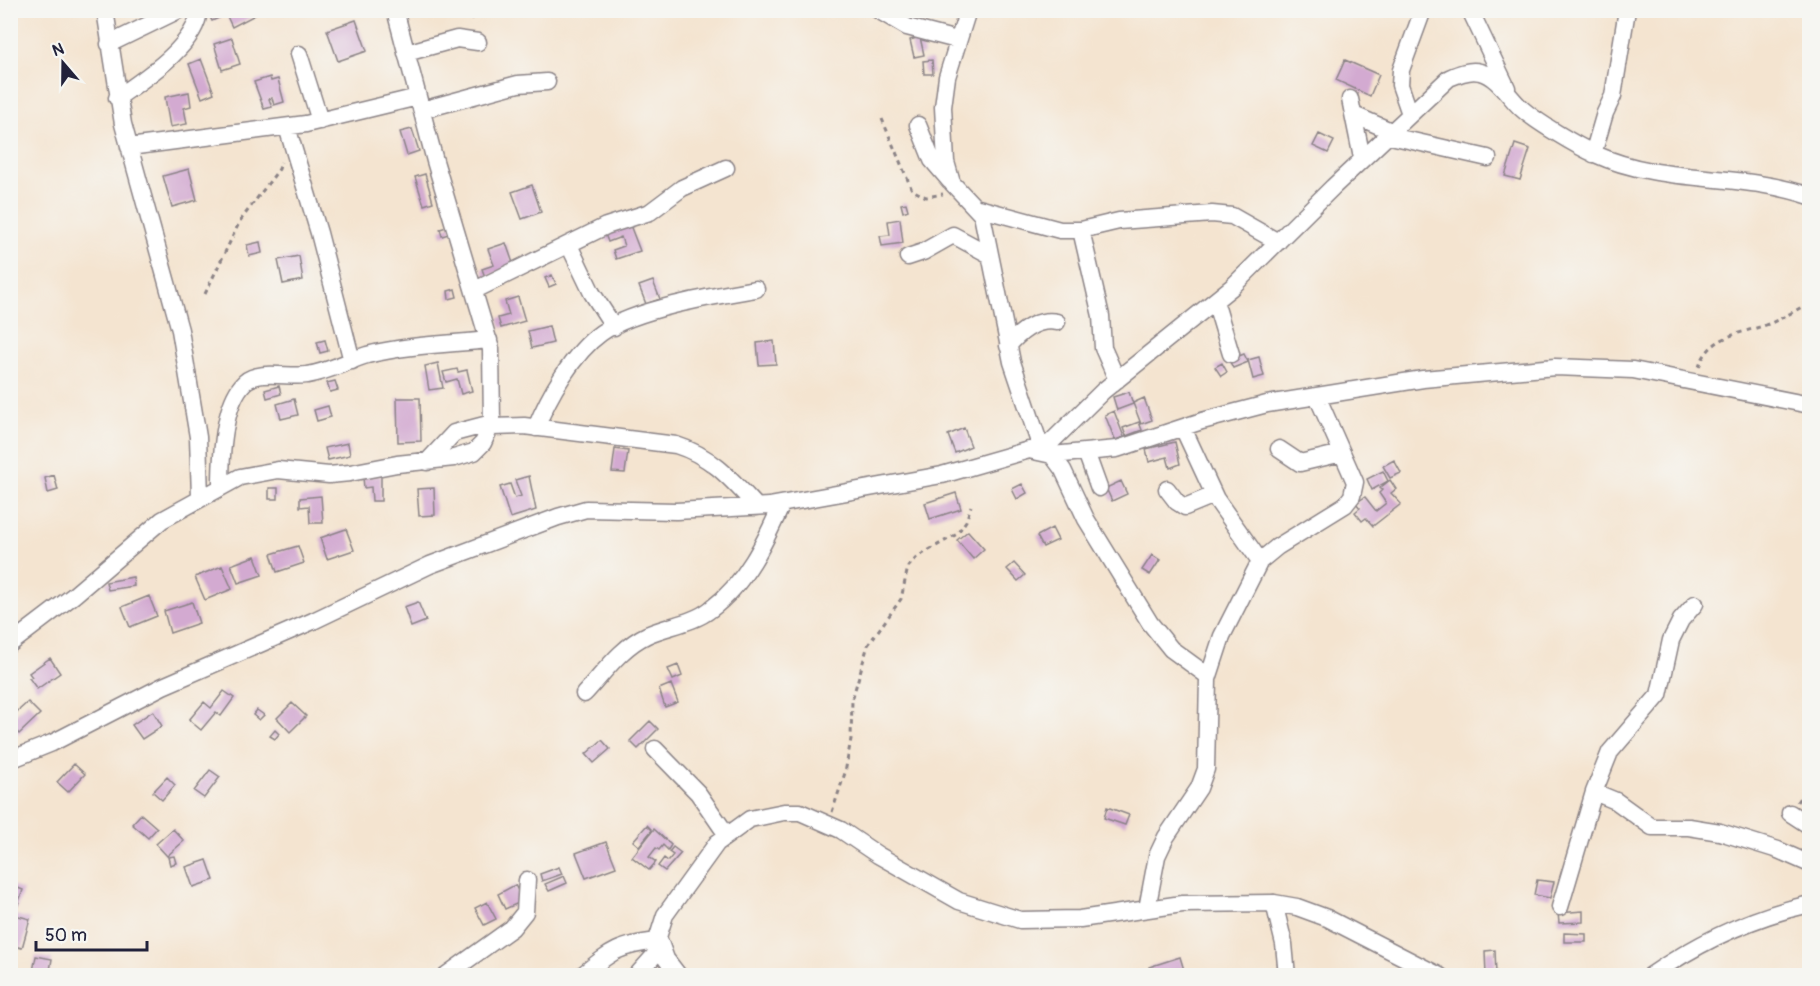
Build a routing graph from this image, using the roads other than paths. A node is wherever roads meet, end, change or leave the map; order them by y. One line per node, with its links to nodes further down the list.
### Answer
1 (105, 10): 12 (street)
2 (179, 10): 12 (street)
3 (199, 10): 17 (street)
4 (395, 10): 13 (street)
5 (878, 10): 10 (street)
6 (968, 10): 10 (street)
7 (1423, 10): 19 (street)
8 (1470, 10): 16 (street)
9 (1627, 10): 25 (street)
10 (957, 40): 29 (street)
11 (478, 42): 13 (street)
12 (109, 44): 17 (street)
13 (406, 53): 18 (street)
14 (299, 54): 20 (street)
15 (547, 82): 18 (street)
16 (1510, 96): 19 (street); 25 (street)
17 (117, 98): 24 (street)
18 (420, 103): 20 (street); 38 (street)
19 (1410, 114): 23 (street)
20 (320, 121): 22 (street)
21 (918, 125): 29 (street)
22 (288, 130): 24 (street); 45 (street)
23 (1388, 133): 26 (street); 26 (street); 27 (street)
24 (129, 147): 61 (street)
25 (1593, 154): 30 (street)
26 (1362, 158): 33 (street)
27 (1488, 158)
28 (726, 168): 34 (street)
29 (956, 187): 31 (street)
30 (1809, 196)
31 (978, 208): 32 (street); 35 (street)
32 (1081, 230): 33 (street); 46 (street)
33 (1278, 242): 39 (street)
34 (569, 245): 38 (street); 41 (street)
35 (990, 255): 36 (street); 43 (street)
36 (909, 257)
37 (756, 289): 41 (street)
38 (475, 290): 42 (street)
39 (1215, 301): 44 (street); 46 (street)
40 (1057, 322): 43 (street)
41 (614, 327): 50 (street)
42 (489, 340): 45 (street); 49 (street)
43 (1008, 346): 54 (street)
44 (1231, 354)
45 (351, 361): 57 (street)
46 (1117, 380): 54 (street)
47 (1317, 396): 48 (street); 51 (street); 55 (street)
48 (1809, 405)
49 (492, 425): 50 (street); 56 (street); 56 (street)
50 (536, 428): 63 (street)
51 (1183, 428): 53 (street); 60 (street)
52 (1279, 449): 55 (street)
53 (1086, 452): 54 (street); 58 (street)
54 (1047, 453): 62 (street); 67 (street)
55 (1342, 453): 64 (street)
56 (427, 462): 57 (street)
57 (221, 487): 61 (street)
58 (1099, 488)
59 (1167, 489): 60 (street)
60 (1214, 495): 64 (street)
61 (200, 497): 66 (street)
62 (782, 504): 63 (street); 68 (street)
63 (757, 507): 70 (street)
64 (1260, 561): 67 (street)
65 (1695, 604): 71 (street)
66 (10, 645)
67 (1208, 675): 80 (street)
68 (584, 694)
69 (655, 748): 74 (street)
70 (10, 760)
71 (1594, 792): 75 (street); 79 (street)
72 (1790, 813): 73 (street)
73 (1809, 826)
74 (727, 836): 80 (street); 81 (street)
75 (1809, 864)
76 (527, 880): 82 (street)
77 (1274, 903): 80 (street); 86 (street); 87 (street)
78 (1809, 904): 88 (street)
79 (1560, 908)
80 (1147, 909)
81 (660, 944): 83 (street); 84 (street); 85 (street)
82 (445, 975)
83 (581, 975)
84 (636, 975)
85 (679, 975)
86 (1287, 975)
87 (1440, 975)
88 (1650, 975)

